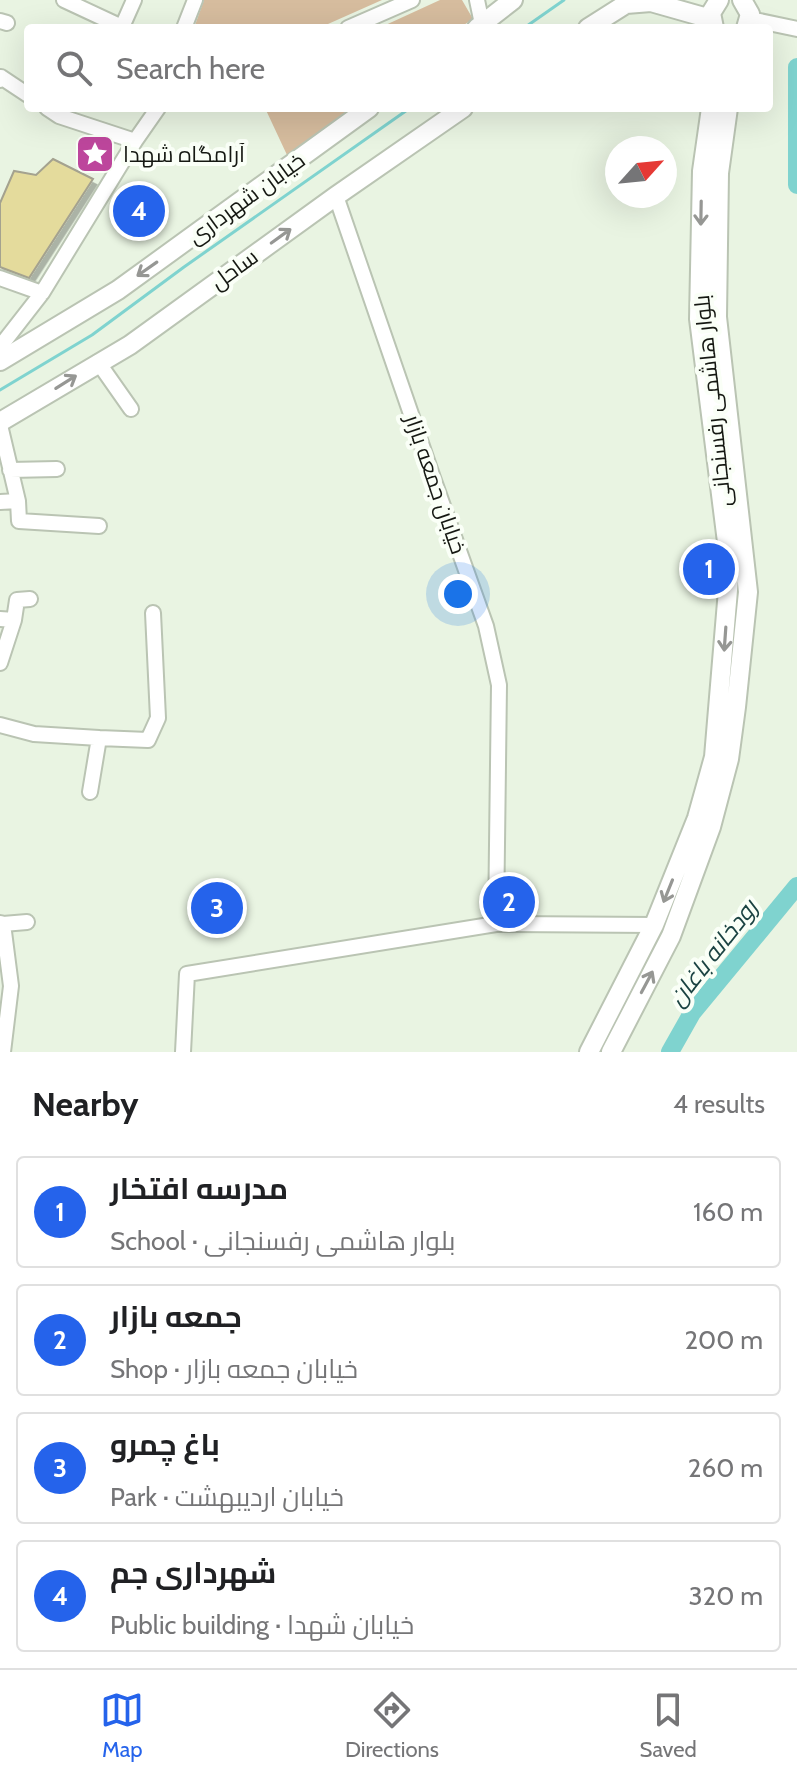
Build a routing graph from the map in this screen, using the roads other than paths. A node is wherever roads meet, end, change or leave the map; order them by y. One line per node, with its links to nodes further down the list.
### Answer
1 (64, 0): 8 (street)
2 (134, 0): 11 (street)
3 (195, 0): 12 (street)
4 (412, 0): 13 (street)
5 (477, 0): 14 (street)
6 (513, 0): 15 (main road)
7 (719, 0): 17 (main road)
8 (92, 6): 10 (street)
9 (749, 12): 18 (street)
10 (119, 24)
11 (124, 24)
12 (186, 24)
13 (357, 24)
14 (481, 24)
15 (485, 24)
16 (594, 24): 17 (main road)
17 (712, 24)
18 (797, 29)
19 (0, 78): 20 (street)
20 (24, 93)
21 (53, 112): 27 (street)
22 (159, 112): 27 (street)
23 (363, 112): 33 (main road, خیابان شهرداری, one-way to 33)
24 (457, 112): 29 (main road, ساحل)
25 (711, 112): 28 (main road, بلوار هاشمی رفسنجانی)
26 (727, 112): 28 (main road, بلوار هاشمی رفسنجانی)
27 (135, 141): 31 (street)
28 (711, 172): 48 (main road, بلوار هاشمی رفسنجانی)
29 (336, 196): 34 (main road, ساحل, one-way to 29); 52 (street, خیابان جمعه بازار)
30 (0, 278): 31 (street)
31 (42, 293): 32 (street)
32 (0, 347)
33 (0, 361)
34 (98, 362): 35 (street); 36 (main road, ساحل, one-way to 34)
35 (131, 409)
36 (0, 424): 38 (street)
37 (57, 469): 38 (street)
38 (10, 470): 39 (street)
39 (18, 501): 40 (street); 41 (street)
40 (0, 502)
41 (99, 526)
42 (30, 599): 44 (street)
43 (153, 613): 47 (street)
44 (7, 620): 45 (street)
45 (0, 663)
46 (0, 725): 47 (street)
47 (99, 738): 49 (street)
48 (721, 758): 53 (main road, بلوار هاشمی رفسنجانی, one-way to 53); 57 (main road, بلوار هاشمی رفسنجانی, one-way to 48)
49 (90, 792)
50 (27, 922): 51 (street)
51 (2, 923): 54 (street)
52 (496, 924): 53 (street); 55 (street)
53 (654, 925): 56 (main road, بلوار هاشمی رفسنجانی)
54 (3, 1052)
55 (183, 1052)
56 (589, 1052)
57 (611, 1052)

